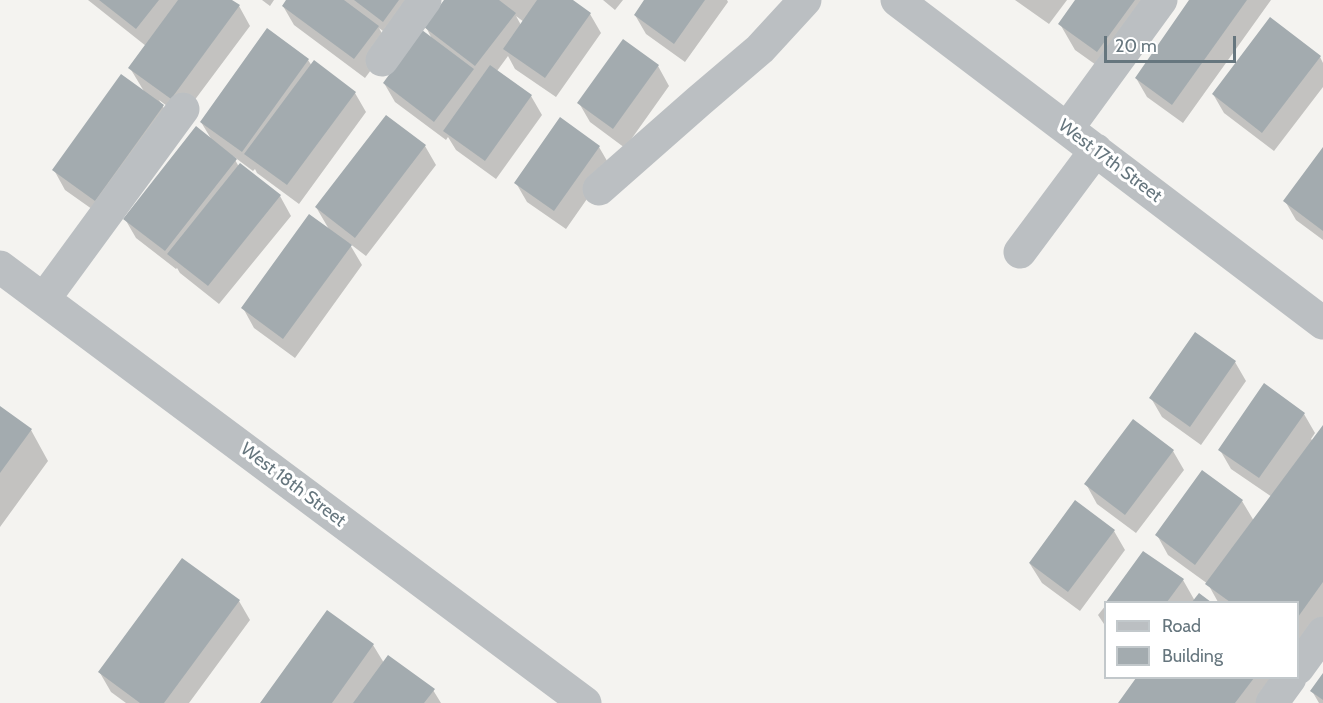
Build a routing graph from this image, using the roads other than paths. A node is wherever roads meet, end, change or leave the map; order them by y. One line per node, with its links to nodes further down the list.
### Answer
1 (425, 0): 5 (street)
2 (805, 0): 9 (street)
3 (897, 0): 7 (street, West 17th Street)
4 (1161, 0): 7 (street)
5 (382, 60)
6 (183, 108): 12 (street)
7 (1067, 129): 8 (street, West 17th Street)
8 (1096, 150): 10 (street); 13 (street, West 17th Street)
9 (598, 189)
10 (1020, 252)
11 (0, 267): 12 (street, West 18th Street)
12 (44, 299): 17 (street, West 18th Street)
13 (1323, 323)
14 (1323, 633): 15 (street)
15 (1299, 667)
16 (1289, 679): 18 (street)
17 (585, 703)
18 (1272, 703)

